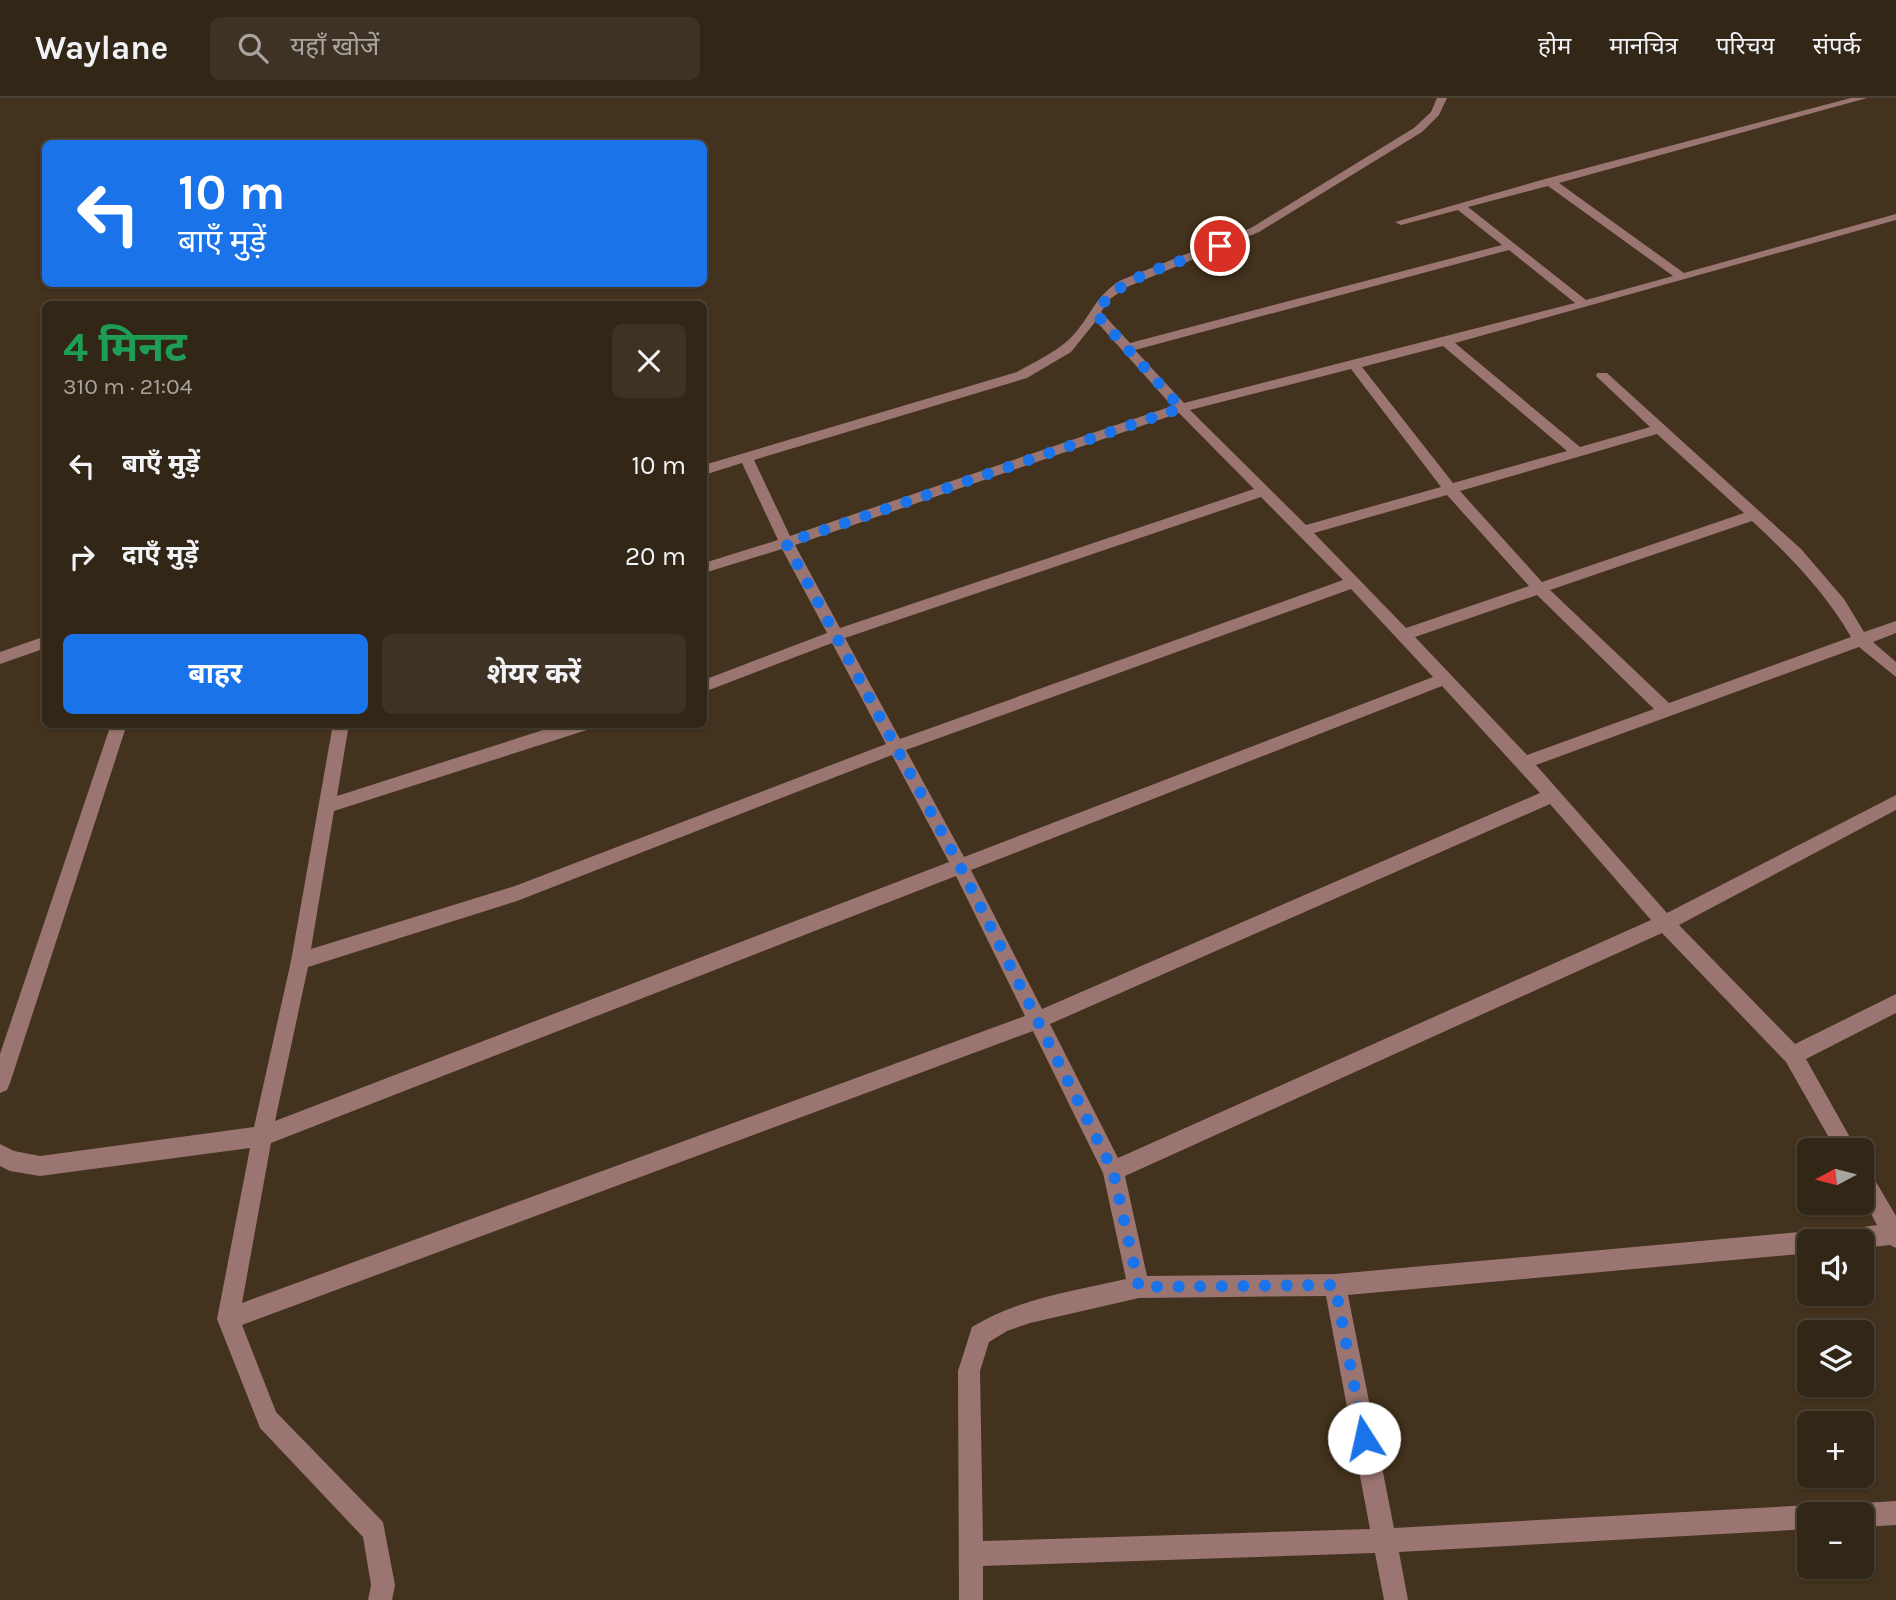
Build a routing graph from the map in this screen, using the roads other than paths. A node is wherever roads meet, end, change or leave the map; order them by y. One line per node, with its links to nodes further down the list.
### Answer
1 (1442, 98): 12 (street)
2 (1823, 98): 4 (street)
3 (1862, 98): 4 (street)
4 (1835, 104): 5 (street)
5 (1549, 181): 6 (street); 10 (street)
6 (1460, 206): 8 (street); 9 (street)
7 (1896, 217): 10 (street)
8 (1401, 222)
9 (1512, 246): 11 (street); 14 (street)
10 (1682, 277): 11 (street)
11 (1584, 304): 13 (street)
12 (1096, 314): 14 (street); 20 (street)
13 (1446, 342): 15 (street); 19 (street)
14 (1126, 348): 17 (street)
15 (1354, 365): 17 (street); 22 (street)
16 (1602, 376): 18 (street)
17 (1181, 408): 23 (street); 26 (street)
18 (1659, 429): 19 (street); 24 (street)
19 (1577, 452): 22 (street)
20 (746, 457): 21 (street); 26 (street)
21 (707, 469)
22 (1450, 489): 25 (street); 29 (street)
23 (1264, 491): 25 (street); 32 (street)
24 (1754, 515): 29 (street); 33 (street)
25 (1303, 531): 28 (street)
26 (786, 543): 27 (street); 32 (street)
27 (707, 567)
28 (1354, 582): 31 (street); 43 (street)
29 (1539, 588): 31 (street); 39 (street)
30 (1896, 627): 33 (street)
31 (1402, 635): 37 (street)
32 (835, 636): 38 (street); 43 (street)
33 (1861, 640): 36 (street); 39 (street)
34 (42, 643): 35 (street)
35 (0, 658)
36 (1896, 671)
37 (1444, 680): 44 (street); 48 (street)
38 (707, 685)
39 (1667, 711): 44 (street)
40 (118, 728): 54 (street)
41 (340, 728): 47 (street)
42 (572, 728): 47 (street)
43 (895, 747): 48 (street); 50 (street)
44 (1524, 763): 45 (street)
45 (1553, 795): 49 (street); 52 (street)
46 (1896, 802): 49 (street)
47 (325, 807): 50 (street)
48 (961, 868): 52 (street); 55 (street)
49 (1665, 923): 53 (street); 58 (street)
50 (300, 961): 55 (street)
51 (1896, 1003): 53 (street)
52 (1036, 1021): 58 (street); 65 (street)
53 (1793, 1055): 56 (street)
54 (0, 1083)
55 (262, 1136): 57 (street); 65 (street)
56 (1840, 1138)
57 (0, 1154)
58 (1113, 1171): 64 (street)
59 (1874, 1198): 60 (street)
60 (1895, 1236): 61 (street)
61 (1874, 1237)
62 (1797, 1243): 63 (street)
63 (1335, 1285): 64 (street); 69 (street)
64 (1139, 1287): 70 (street)
65 (228, 1319): 71 (street)
66 (1896, 1513): 67 (street)
67 (1874, 1514)
68 (1797, 1518): 69 (street)
69 (1383, 1541): 70 (street); 73 (street)
70 (969, 1554): 72 (street)
71 (380, 1600)
72 (971, 1600)
73 (1396, 1600)

